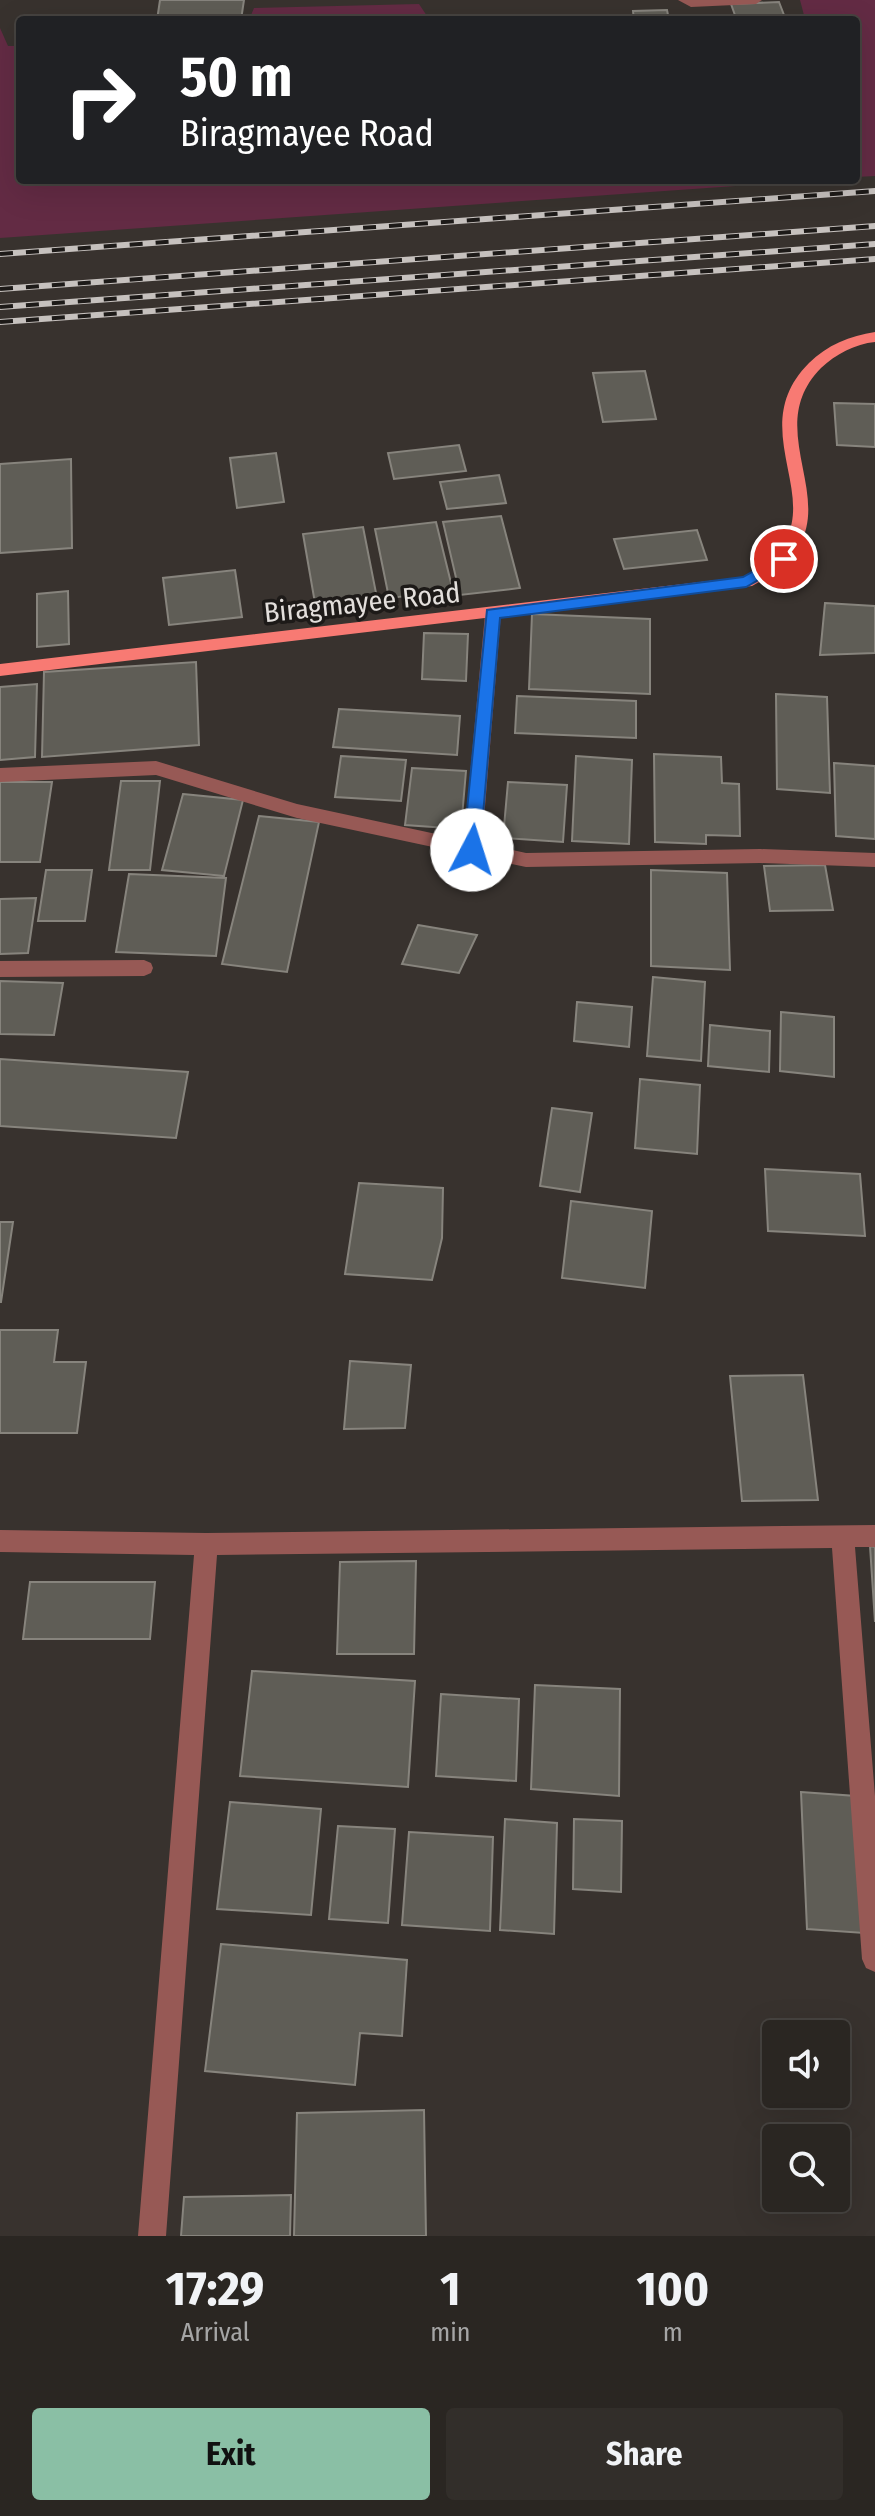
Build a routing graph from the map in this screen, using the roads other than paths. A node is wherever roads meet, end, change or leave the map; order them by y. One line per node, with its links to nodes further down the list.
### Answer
1 (684, 0): 2 (street)
2 (756, 0)
3 (875, 337): 4 (main road, Biragmayee Road)
4 (493, 614): 5 (main road, Biragmayee Road); 7 (street)
5 (0, 670)
6 (0, 775): 7 (street)
7 (472, 850): 8 (street)
8 (875, 860)
9 (144, 968): 10 (street)
10 (0, 969)
11 (875, 1536): 12 (street)
12 (843, 1537): 14 (street); 15 (street)
13 (0, 1541): 14 (street)
14 (206, 1544): 16 (street)
15 (875, 1959)
16 (152, 2236)

